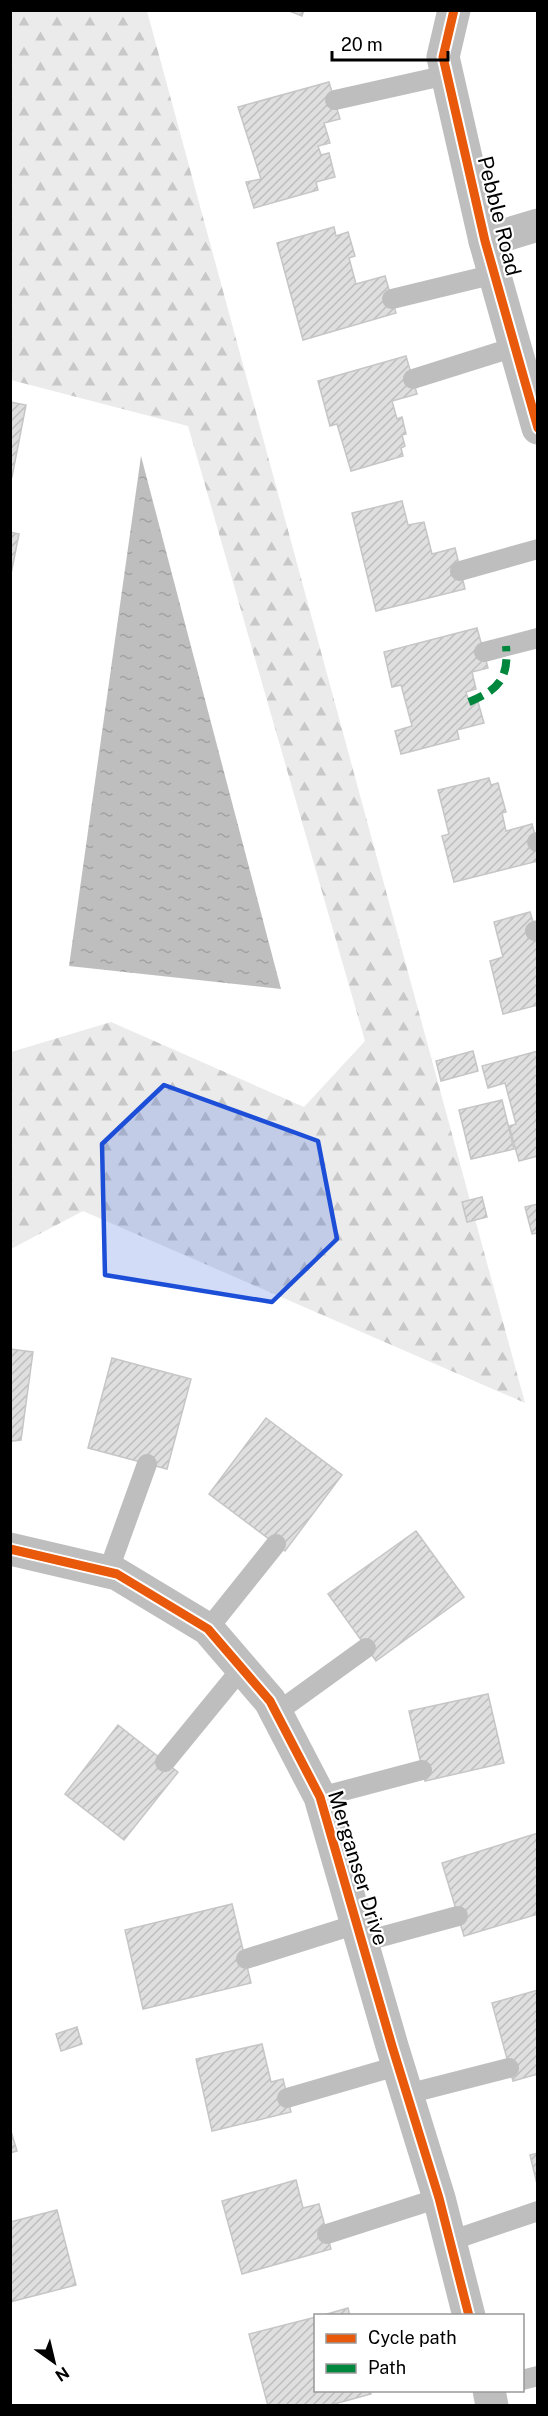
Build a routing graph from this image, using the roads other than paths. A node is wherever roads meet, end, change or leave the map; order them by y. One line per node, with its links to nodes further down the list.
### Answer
1 (454, 10): 2 (street, Pebble Road)
2 (447, 75): 3 (lane); 5 (street, Pebble Road)
3 (335, 100)
4 (537, 225): 5 (street)
5 (485, 241): 6 (street, Pebble Road)
6 (495, 274): 7 (lane); 8 (street, Pebble Road)
7 (392, 299)
8 (515, 347): 9 (lane); 10 (street, Pebble Road)
9 (413, 379)
10 (537, 428)
11 (537, 549): 12 (lane)
12 (460, 571)
13 (537, 638): 14 (lane)
14 (484, 652)
15 (147, 1464): 18 (lane)
16 (276, 1544): 19 (lane)
17 (10, 1549): 18 (street, Merganser Drive)
18 (108, 1572): 19 (street, Merganser Drive)
19 (208, 1629): 21 (street, Merganser Drive)
20 (366, 1648): 22 (lane)
21 (242, 1668): 22 (street, Merganser Drive); 23 (lane)
22 (276, 1713): 25 (street, Merganser Drive)
23 (165, 1762)
24 (422, 1770): 25 (lane)
25 (320, 1797): 27 (street, Merganser Drive)
26 (458, 1916): 27 (lane)
27 (359, 1933): 28 (lane); 30 (street, Merganser Drive)
28 (246, 1959)
29 (509, 2068): 30 (lane)
30 (402, 2080): 31 (lane); 32 (street, Merganser Drive)
31 (287, 2098)
32 (439, 2198): 34 (lane); 35 (street, Merganser Drive)
33 (537, 2211): 35 (lane)
34 (327, 2234)
35 (450, 2241): 36 (street, Merganser Drive)
36 (468, 2314)

